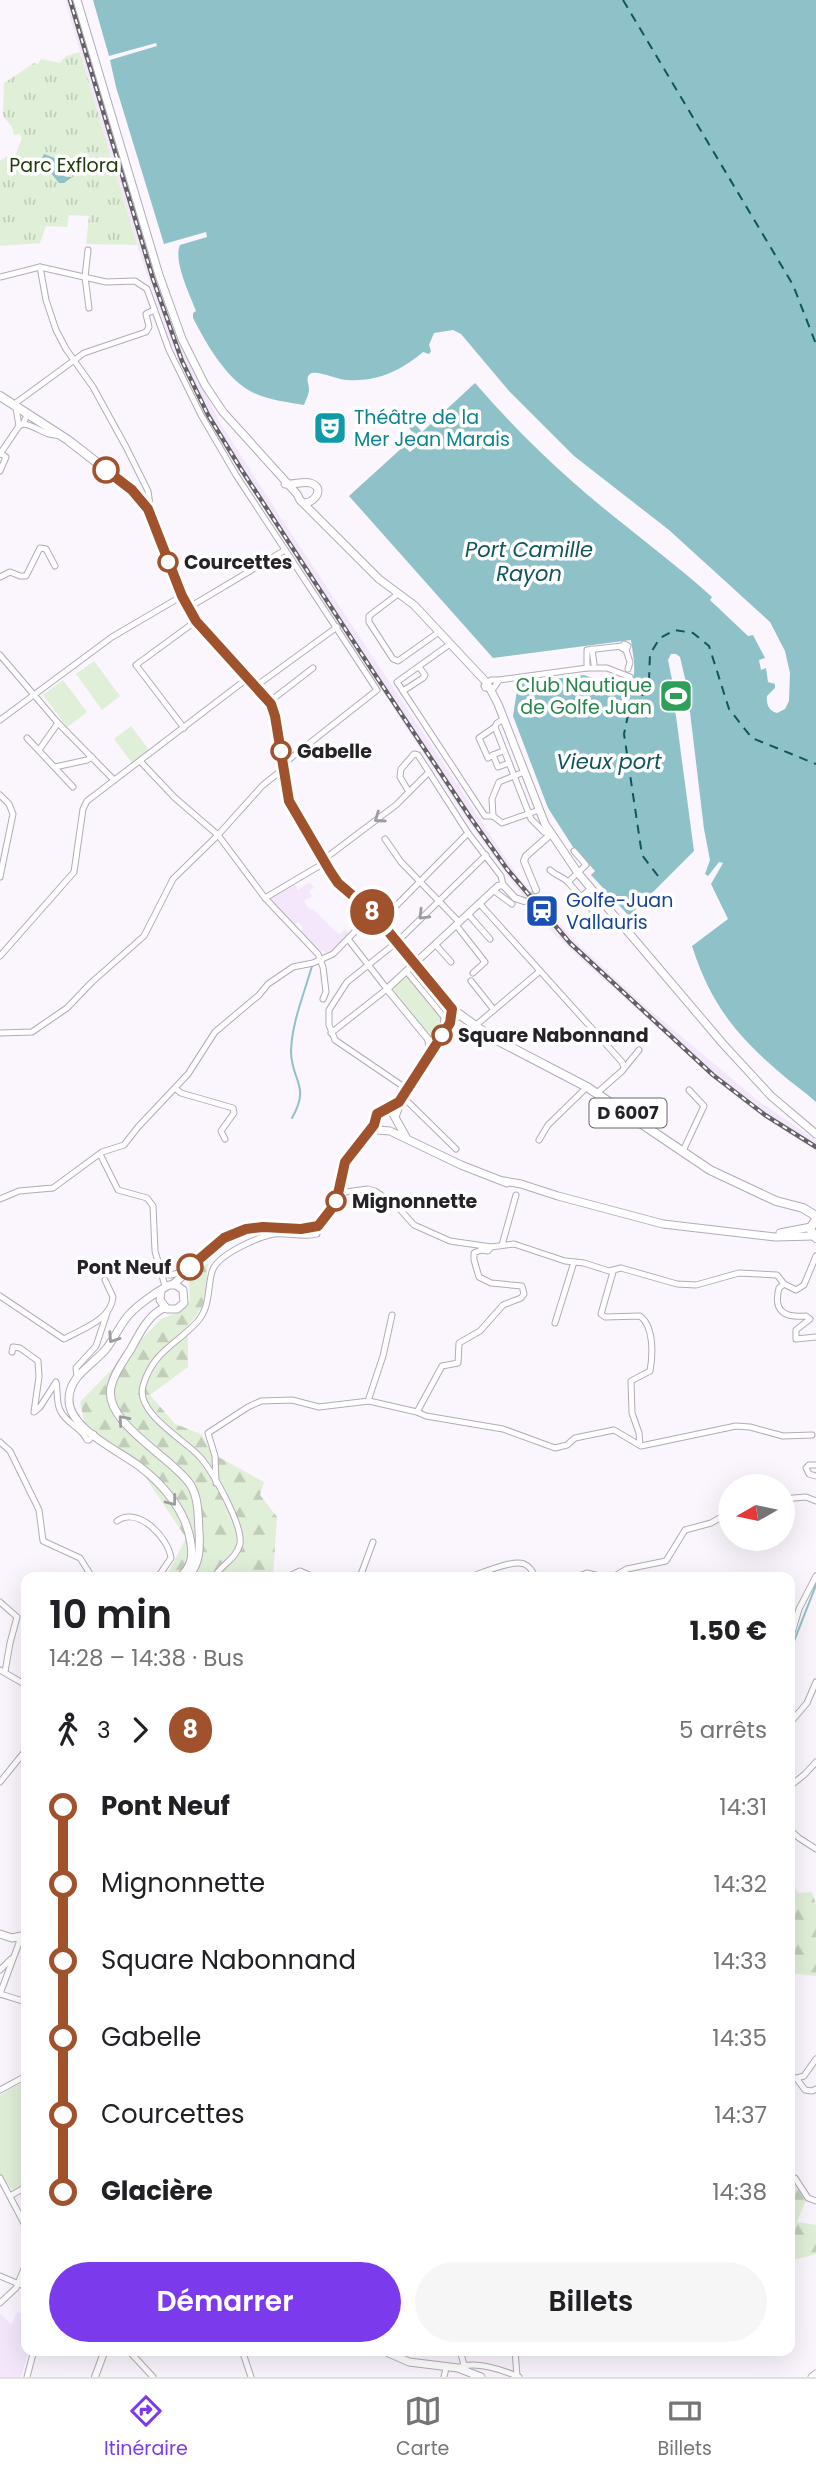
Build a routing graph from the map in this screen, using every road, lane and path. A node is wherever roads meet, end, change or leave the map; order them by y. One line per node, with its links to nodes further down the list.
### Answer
1 (77, 0): 14 (main road)
2 (88, 250): 5 (street)
3 (40, 267): 4 (street); 5 (street); 8 (street)
4 (0, 277)
5 (85, 277): 6 (street); 7 (street)
6 (89, 308)
7 (154, 310): 8 (street); 19 (street)
8 (73, 360): 10 (street); 18 (street)
9 (0, 396): 10 (main road, D 6007)
10 (14, 406): 11 (main road, D 6007)
11 (22, 421): 12 (street); 18 (main road, D 6007)
12 (0, 453): 13 (street)
13 (0, 471)
14 (285, 484): 15 (main road); 16 (main road)
15 (302, 484): 16 (main road); 17 (main road)
16 (297, 494): 17 (main road)
17 (308, 503): 22 (main road)
18 (148, 509): 23 (main road, D 6007)
19 (285, 550): 24 (street); 26 (street)
20 (55, 566): 21 (street)
21 (0, 577)
22 (398, 594): 27 (main road); 27 (street)
23 (182, 596): 24 (main road, D 6007); 41 (street)
24 (188, 608): 25 (main road, D 6007)
25 (196, 621): 37 (main road, D 6007); 47 (street)
26 (337, 627): 38 (street); 57 (street)
27 (439, 632): 28 (main road)
28 (450, 644): 32 (street); 39 (main road)
29 (592, 649): 31 (street); 34 (street); 35 (street)
30 (0, 655): 41 (street)
31 (594, 664)
32 (419, 667): 40 (street); 40 (street)
33 (313, 668): 42 (street)
34 (587, 668): 36 (street); 39 (street)
35 (628, 669)
36 (630, 677)
37 (248, 678): 38 (main road, D 6007); 47 (street)
38 (256, 686): 42 (main road, D 6007)
39 (489, 686): 43 (main road); 43 (main road)
40 (402, 691): 69 (street)
41 (34, 696): 44 (street); 45 (street)
42 (269, 702): 57 (main road, D 6007)
43 (503, 717): 46 (street); 51 (main road)
44 (0, 720)
45 (58, 723): 49 (street); 53 (street)
46 (495, 727): 50 (street); 52 (street)
47 (184, 728): 54 (street)
48 (27, 738): 49 (street)
49 (39, 750): 56 (street)
50 (503, 751): 52 (street); 55 (street)
51 (518, 753): 55 (street); 59 (main road)
52 (493, 755): 55 (street)
53 (92, 757): 56 (street); 61 (street)
54 (140, 761): 61 (street); 72 (street)
55 (507, 761): 60 (street)
56 (55, 767): 62 (street)
57 (283, 767): 72 (street); 76 (main road, D 6007)
58 (429, 772): 64 (street); 64 (street); 70 (street)
59 (524, 772): 60 (street); 63 (main road)
60 (514, 776): 66 (street); 69 (street)
61 (114, 780): 99 (street)
62 (73, 787)
63 (531, 791): 66 (street); 67 (main road)
64 (408, 792): 76 (street, one-way to 76)
65 (0, 795): 79 (street)
66 (521, 795): 68 (street)
67 (539, 810): 68 (street); 71 (main road)
68 (529, 813): 69 (street); 71 (street)
69 (493, 816)
70 (468, 833): 75 (street); 80 (street)
71 (551, 834): 78 (main road); 84 (street)
72 (218, 835): 86 (street); 115 (street)
73 (385, 839): 80 (street)
74 (574, 851): 78 (street)
75 (486, 855): 82 (street); 87 (street)
76 (321, 863): 86 (street); 91 (main road, D 6007)
77 (550, 870): 81 (street)
78 (578, 873): 81 (street); 83 (main road)
79 (0, 877)
80 (419, 882): 87 (street); 93 (street)
81 (568, 883): 85 (street)
82 (497, 887): 88 (street); 89 (street)
83 (591, 888): 85 (street); 131 (main road)
84 (536, 890)
85 (581, 897): 90 (street)
86 (265, 898): 100 (street)
87 (438, 901): 94 (street); 97 (street, one-way to 97)
88 (524, 901)
89 (479, 903): 92 (street); 104 (street)
90 (594, 912)
91 (373, 913): 93 (main road, D 6007); 95 (street)
92 (468, 914): 94 (street); 96 (street)
93 (380, 922): 97 (main road, D 6007)
94 (458, 924): 98 (street); 106 (street)
95 (348, 939): 100 (street); 103 (street)
96 (490, 939)
97 (397, 942): 102 (main road, D 6007); 103 (street)
98 (435, 944): 101 (street); 102 (street)
99 (0, 956)
100 (321, 960): 109 (street); 123 (street)
101 (451, 962)
102 (415, 964): 105 (street); 110 (main road, D 6007)
103 (369, 965): 108 (street); 116 (street)
104 (540, 971): 111 (street); 121 (street)
105 (407, 972): 108 (street); 117 (street)
106 (473, 973)
107 (471, 981): 111 (street)
108 (387, 989): 116 (street); 118 (street)
109 (323, 999)
110 (450, 1007): 112 (main road, D 6007); 113 (main road)
111 (494, 1010): 114 (street)
112 (462, 1016): 113 (main road); 114 (main road, D 6007)
113 (450, 1023): 117 (main road)
114 (475, 1026): 122 (main road, D 6007)
115 (0, 1032)
116 (331, 1033): 126 (street)
117 (441, 1037): 118 (street); 120 (main road)
118 (428, 1039): 120 (street)
119 (639, 1050): 121 (street)
120 (430, 1052): 126 (main road)
121 (624, 1067): 125 (street)
122 (587, 1087): 125 (main road, D 6007); 134 (street)
123 (176, 1089): 132 (street); 137 (street)
124 (690, 1090): 136 (street)
125 (597, 1093): 136 (main road, D 6007)
126 (403, 1096): 127 (main road); 128 (main road); 135 (street)
127 (386, 1111): 128 (main road); 129 (main road)
128 (395, 1119): 130 (main road); 133 (main road)
129 (376, 1127): 130 (main road); 138 (main road)
130 (390, 1131): 133 (main road)
131 (816, 1134)
132 (225, 1139)
133 (407, 1139): 143 (main road)
134 (540, 1140)
135 (456, 1149)
136 (683, 1151): 141 (main road, D 6007)
137 (100, 1154): 140 (street); 151 (street)
138 (338, 1193): 142 (main road); 146 (street)
139 (516, 1195): 145 (street)
140 (0, 1199)
141 (814, 1221): 143 (main road); 144 (main road)
142 (318, 1226): 150 (main road); 171 (street)
143 (765, 1235): 144 (main road)
144 (815, 1237)
145 (502, 1245): 146 (street); 148 (street)
146 (491, 1247): 164 (street)
147 (816, 1256): 153 (street)
148 (574, 1262): 149 (street); 159 (street)
149 (613, 1272): 153 (street); 168 (street)
150 (184, 1273): 151 (street); 154 (main road)
151 (161, 1274): 154 (street)
152 (105, 1280): 157 (street)
153 (784, 1284): 160 (street)
154 (170, 1287): 156 (main road); 156 (main road); 162 (main road, one-way to 162)
155 (0, 1296): 157 (street)
156 (164, 1308): 180 (main road, one-way to 156)
157 (107, 1313): 162 (street)
158 (392, 1315): 163 (street)
159 (555, 1323)
160 (816, 1336)
161 (12, 1352): 165 (street)
162 (77, 1376): 165 (main road)
163 (368, 1401): 164 (street); 171 (street)
164 (417, 1412): 168 (street)
165 (94, 1434): 179 (main road, one-way to 179)
166 (815, 1434): 168 (street)
167 (0, 1442): 177 (street)
168 (639, 1446)
169 (816, 1465): 170 (street)
170 (816, 1476)
171 (216, 1483): 181 (street)
172 (795, 1497): 173 (street)
173 (816, 1501)
174 (718, 1519): 185 (street)
175 (117, 1521): 178 (street)
176 (373, 1542): 182 (street)
177 (89, 1572)
178 (161, 1572)
179 (184, 1572)
180 (192, 1572)
181 (219, 1572)
182 (362, 1572)
183 (485, 1572): 184 (street)
184 (532, 1572)
185 (622, 1572)
186 (816, 1576): 188 (street)
187 (0, 1602): 190 (street)
188 (795, 1623)
189 (0, 1641): 190 (street)
190 (10, 1643): 191 (street)
191 (3, 1671): 192 (street)
192 (21, 1682)
193 (816, 1682): 194 (street)
194 (795, 1717)
195 (21, 1757): 197 (street)
196 (816, 1762): 198 (street)
197 (0, 1782)
198 (795, 1782)
199 (795, 1834): 200 (street)
200 (816, 1849)
201 (21, 1935): 202 (main road)
202 (1, 1937)
203 (21, 1941): 204 (street)
204 (13, 1957): 205 (street); 206 (street)
205 (0, 1970)
206 (0, 1994): 207 (street)
207 (21, 2000)
208 (816, 2059): 210 (street)
209 (21, 2079): 212 (street)
210 (797, 2079): 213 (street)
211 (2, 2080): 212 (street)
212 (3, 2089)
213 (816, 2089)
214 (0, 2178): 217 (street)
215 (795, 2178): 218 (street)
216 (21, 2190): 217 (street)
217 (10, 2196): 219 (street)
218 (816, 2201)
219 (21, 2217)
220 (0, 2276): 222 (street)
221 (21, 2278): 222 (street)
222 (19, 2284): 223 (street)
223 (0, 2303)
224 (32, 2356): 236 (street)
225 (103, 2356): 237 (street)
226 (132, 2356): 233 (street)
227 (244, 2356): 239 (street)
228 (396, 2356): 231 (main road)
229 (460, 2356): 232 (street)
230 (516, 2356): 235 (street)
231 (445, 2367): 232 (main road); 240 (street)
232 (461, 2367): 235 (street); 241 (main road)
233 (143, 2374): 238 (street)
234 (816, 2374): 242 (main road)
235 (518, 2376)
236 (27, 2377)
237 (94, 2377)
238 (153, 2377)
239 (251, 2377)
240 (443, 2377)
241 (481, 2377)
242 (811, 2377)

